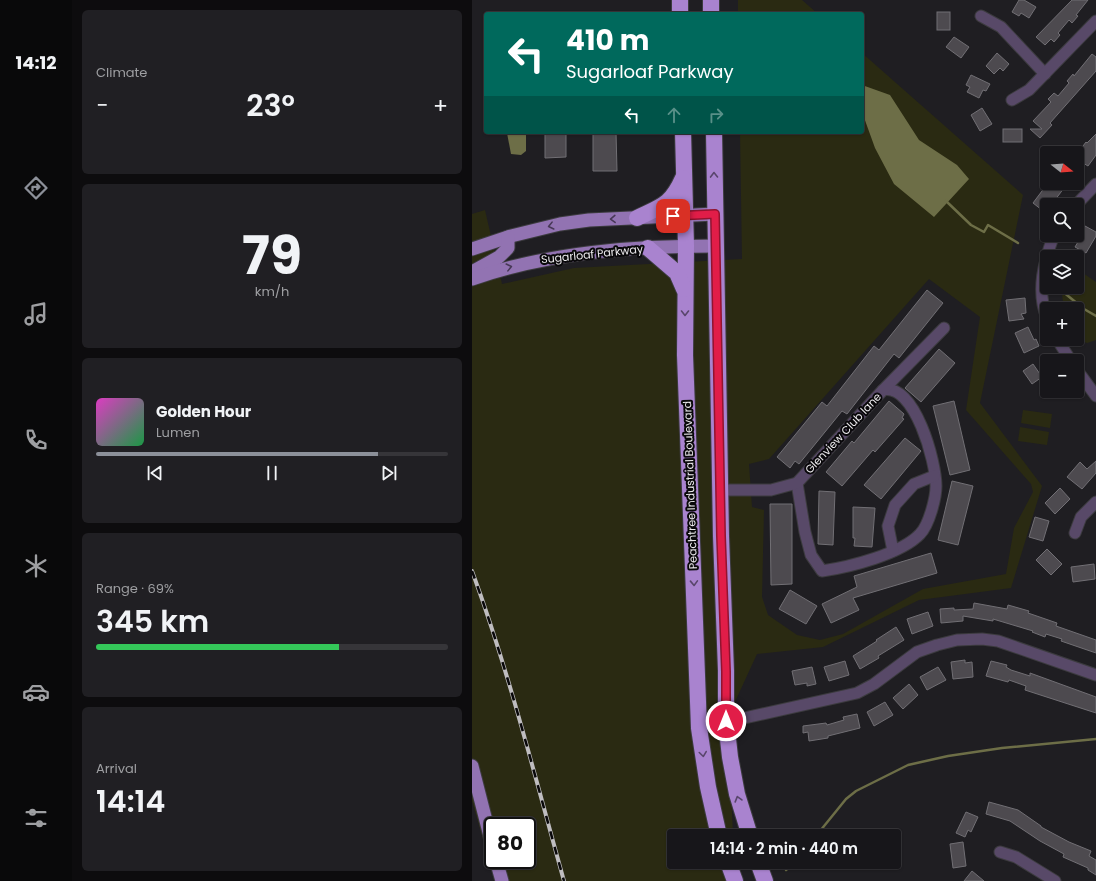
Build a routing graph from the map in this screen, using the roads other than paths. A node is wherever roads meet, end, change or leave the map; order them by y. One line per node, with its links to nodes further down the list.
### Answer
1 (680, 0): 3 (highway)
2 (711, 0): 4 (highway)
3 (680, 12)
4 (711, 12)
5 (981, 16): 7 (street)
6 (1096, 21): 7 (street)
7 (1045, 74): 8 (street)
8 (1012, 100)
9 (683, 134): 11 (highway, Peachtree Industrial Boulevard)
10 (714, 134): 14 (highway, one-way to 10)
11 (684, 177): 15 (highway, Peachtree Industrial Boulevard); 16 (highway)
12 (1096, 184): 13 (street)
13 (1083, 198)
14 (715, 214): 15 (main road); 20 (highway)
15 (685, 216): 16 (main road); 19 (highway, Peachtree Industrial Boulevard)
16 (637, 218): 17 (main road, one-way to 17)
17 (508, 237): 22 (main road); 23 (main road)
18 (1052, 242): 26 (street)
19 (686, 246): 20 (main road, Sugarloaf Parkway); 21 (main road, Sugarloaf Parkway); 25 (highway, Peachtree Industrial Boulevard)
20 (716, 246): 33 (highway)
21 (648, 248): 24 (main road, Sugarloaf Parkway, one-way to 21); 25 (highway)
22 (472, 249)
23 (472, 272)
24 (472, 279)
25 (685, 291): 39 (highway, Peachtree Industrial Boulevard, one-way to 39)
26 (1043, 302)
27 (944, 328): 29 (street, Glenview Club lane)
28 (1084, 380): 30 (street)
29 (883, 390): 31 (street); 32 (street, Glenview Club lane)
30 (1096, 396)
31 (934, 476): 36 (street); 36 (street)
32 (798, 483): 33 (street, Glenview Club lane); 36 (street)
33 (720, 490): 38 (highway)
34 (1096, 502): 35 (street)
35 (1075, 533)
36 (893, 551)
37 (1096, 675): 38 (street)
38 (726, 721): 39 (street); 43 (highway, one-way to 38)
39 (699, 728): 42 (highway, Peachtree Industrial Boulevard, one-way to 42)
40 (472, 766): 41 (main road)
41 (485, 817)
42 (717, 829)
43 (748, 829)
44 (1000, 852): 51 (street)
45 (499, 869): 48 (main road)
46 (731, 869): 49 (highway)
47 (761, 869): 50 (highway)
48 (502, 881)
49 (735, 881)
50 (765, 881)
51 (1055, 881)

